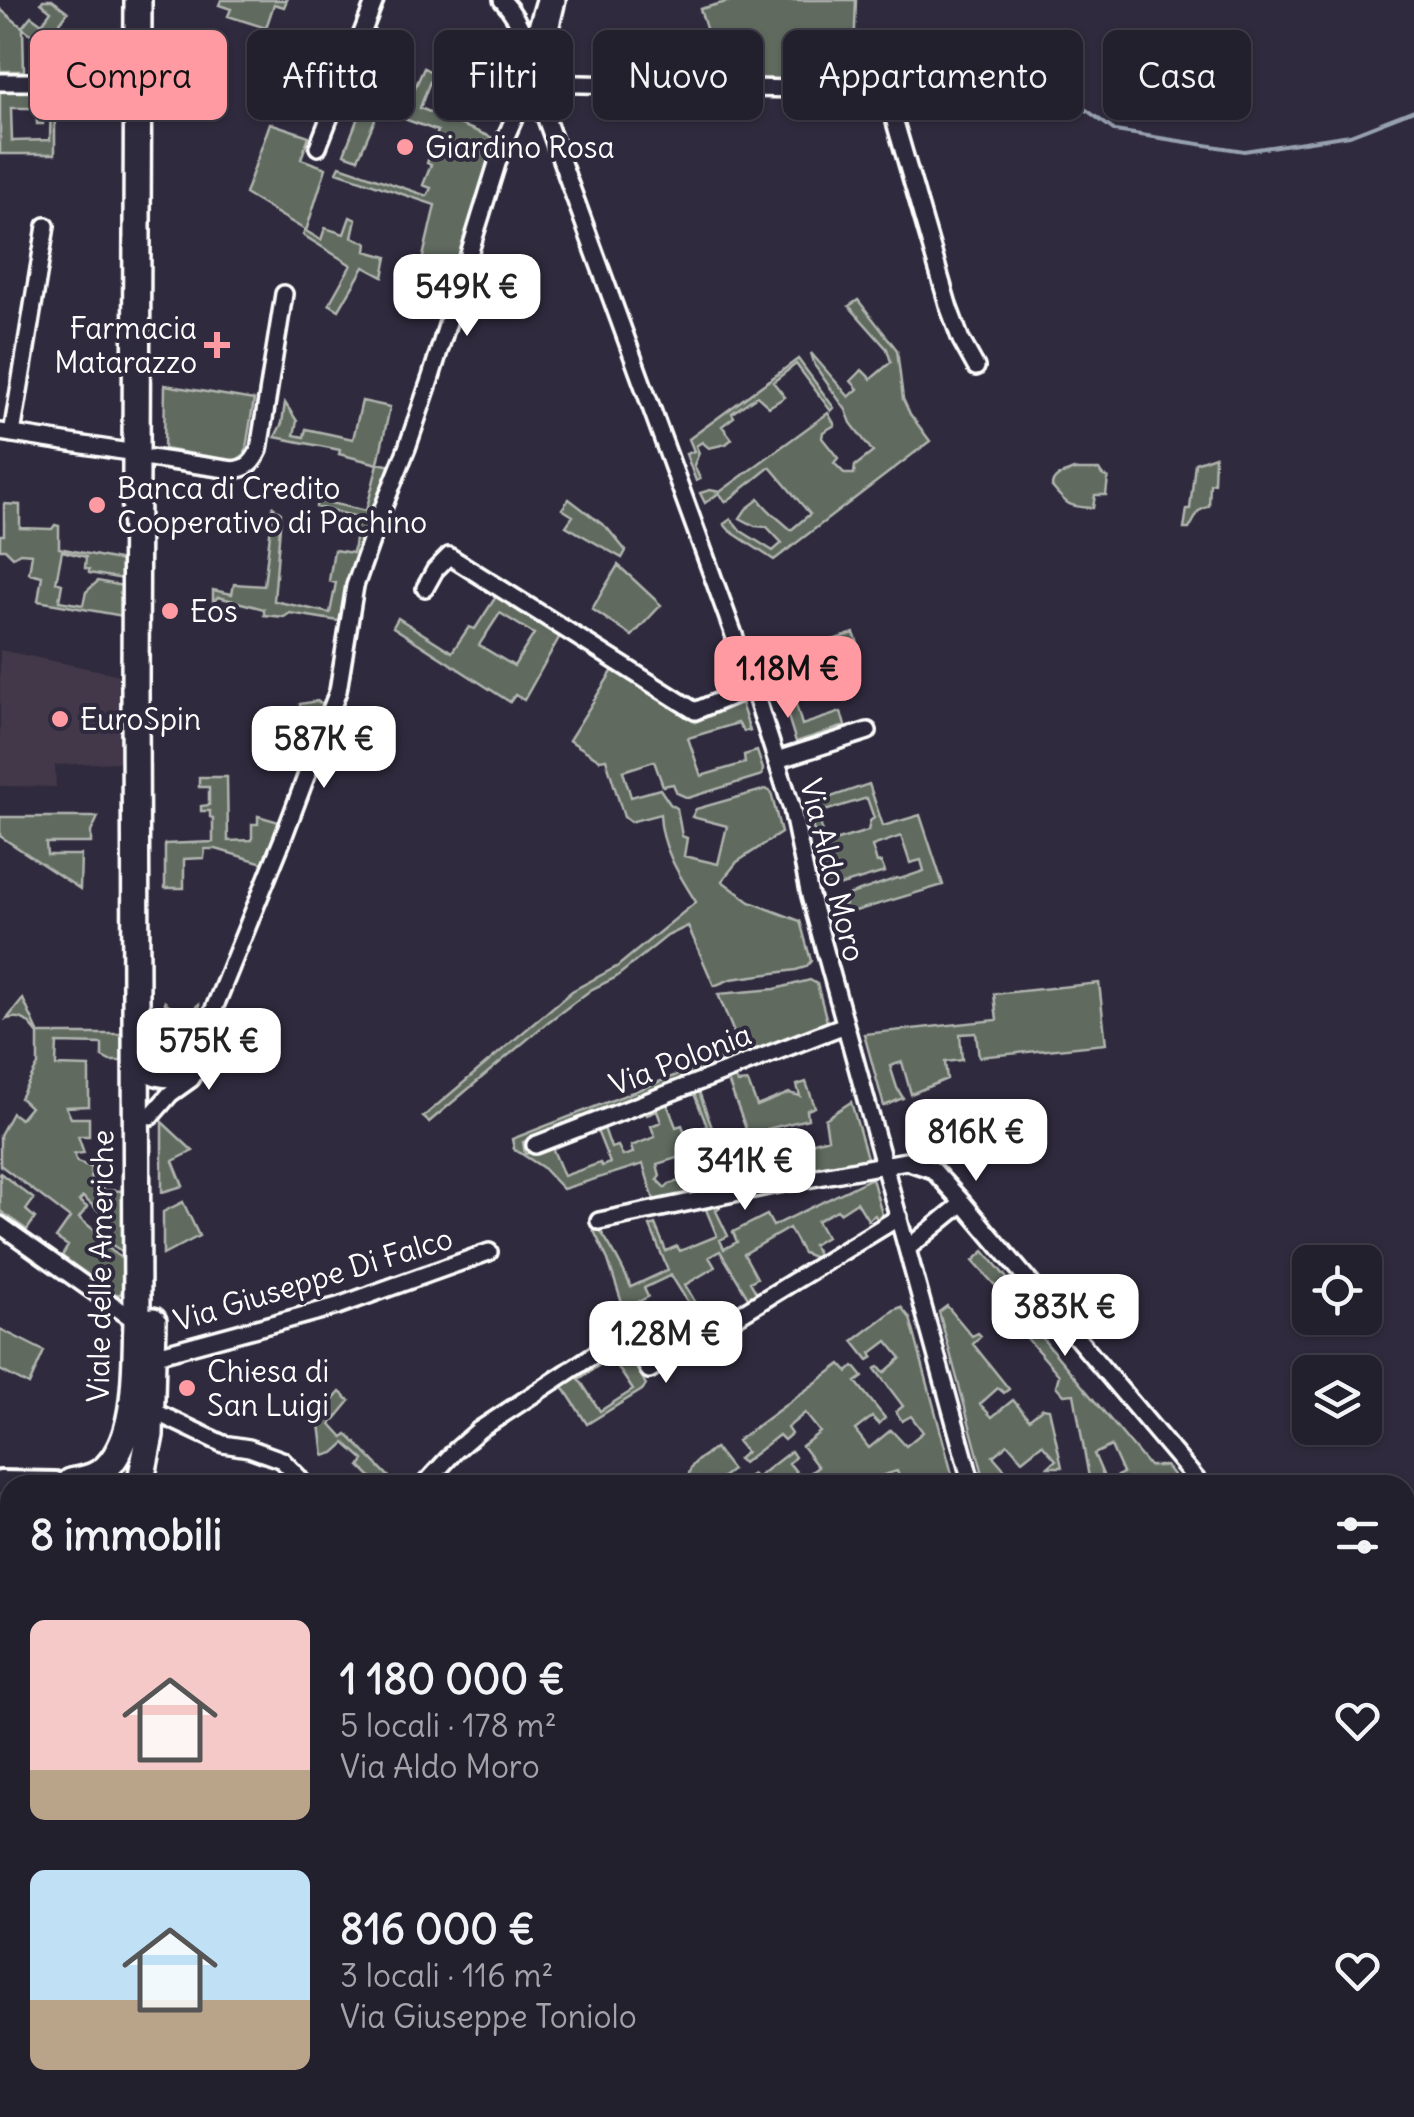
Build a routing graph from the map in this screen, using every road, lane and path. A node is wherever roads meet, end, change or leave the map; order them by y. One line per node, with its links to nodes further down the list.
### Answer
1 (138, 0): 7 (main road, Viale delle Americhe)
2 (153, 0): 22 (main road, Viale delle Americhe)
3 (375, 0): 17 (street)
4 (502, 0): 8 (street, Via Aldo Moro)
5 (545, 0): 9 (street)
6 (557, 0): 10 (street)
7 (138, 30)
8 (522, 30)
9 (536, 30)
10 (550, 30)
11 (0, 82): 12 (street)
12 (30, 82)
13 (573, 84): 20 (street)
14 (138, 120): 22 (main road, Viale delle Americhe)
15 (513, 120): 28 (street)
16 (546, 120): 24 (street, Via Aldo Moro)
17 (318, 147)
18 (46, 226): 21 (street)
19 (284, 294): 22 (street)
20 (976, 368)
21 (6, 433): 22 (street)
22 (142, 455): 29 (main road, Viale delle Americhe); 39 (main road, Viale delle Americhe)
23 (425, 588): 24 (street)
24 (753, 687): 26 (street, Via Aldo Moro)
25 (868, 730): 26 (street)
26 (777, 760): 27 (street, Via Aldo Moro)
27 (845, 1026): 31 (street, Via Polonia); 32 (street, Via Aldo Moro)
28 (201, 1040): 29 (street); 30 (street)
29 (151, 1075): 30 (main road, Viale delle Americhe)
30 (152, 1116): 40 (main road, Viale delle Americhe)
31 (535, 1144)
32 (884, 1165): 33 (street); 34 (street, Via Aldo Moro); 35 (street)
33 (963, 1203): 37 (street); 47 (street)
34 (899, 1217): 37 (street, Via Aldo Moro); 45 (street)
35 (599, 1221)
36 (0, 1225): 39 (street)
37 (908, 1248): 46 (street, Via Aldo Moro)
38 (489, 1252): 40 (street, Via Giuseppe Di Falco)
39 (137, 1322): 42 (main road, Viale delle Americhe)
40 (153, 1356): 41 (main road, Viale delle Americhe)
41 (151, 1410): 43 (main road, Viale delle Americhe); 44 (street)
42 (97, 1475)
43 (142, 1475)
44 (296, 1475)
45 (433, 1475)
46 (969, 1475)
47 (1193, 1475)

